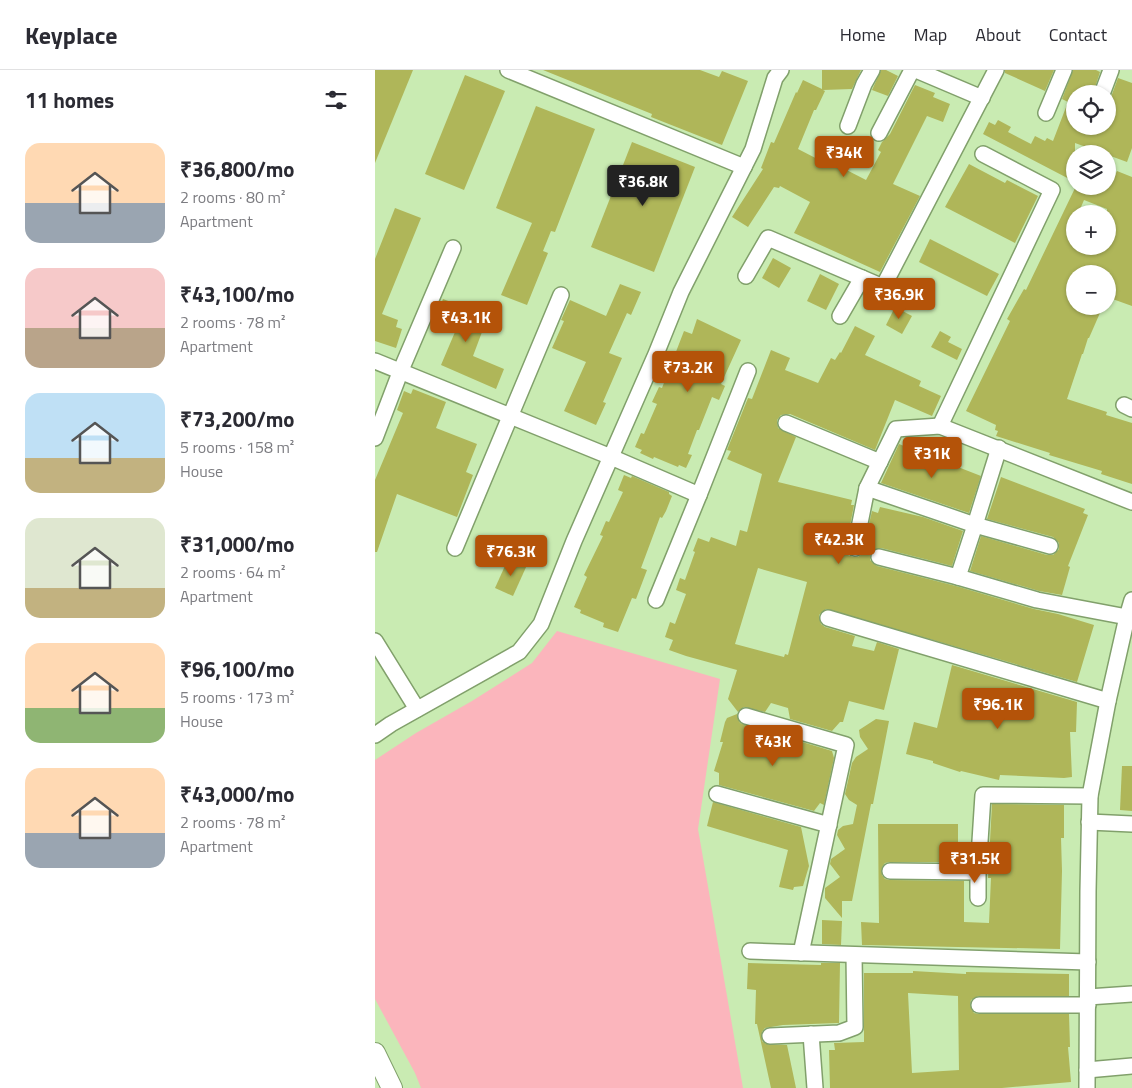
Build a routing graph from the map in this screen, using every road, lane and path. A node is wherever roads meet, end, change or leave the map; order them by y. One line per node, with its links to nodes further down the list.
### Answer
1 (508, 70): 14 (street)
2 (781, 70): 14 (street)
3 (872, 70): 11 (street)
4 (914, 70): 9 (street); 12 (street)
5 (996, 70): 9 (street)
6 (1063, 70): 10 (street)
7 (1111, 70): 8 (street)
8 (1105, 85)
9 (982, 98): 17 (street)
10 (1046, 113)
11 (848, 126)
12 (879, 133)
13 (983, 154): 25 (street)
14 (745, 167): 28 (street)
15 (453, 248): 21 (street)
16 (746, 276): 17 (street)
17 (862, 278): 19 (street)
18 (561, 295): 23 (street)
19 (841, 316)
20 (375, 360): 21 (street)
21 (401, 370): 23 (street); 26 (street)
22 (748, 371): 31 (street)
23 (510, 416): 28 (street); 35 (street)
24 (785, 423): 29 (street)
25 (940, 426): 27 (street); 29 (street)
26 (375, 438)
27 (999, 448): 32 (street); 33 (street)
28 (611, 457): 31 (street); 45 (street)
29 (880, 462): 30 (street)
30 (867, 488): 33 (street); 36 (street)
31 (699, 495): 39 (street)
32 (1132, 502)
33 (975, 525): 34 (street); 38 (street)
34 (1050, 546)
35 (455, 548)
36 (855, 548)
37 (879, 557): 38 (street)
38 (958, 577): 42 (street)
39 (656, 600)
40 (1132, 600): 42 (street)
41 (828, 618): 44 (street)
42 (1127, 618): 44 (street)
43 (375, 641): 45 (street)
44 (1108, 701): 49 (street)
45 (417, 710): 47 (street)
46 (746, 716): 52 (street)
47 (375, 735)
48 (717, 794): 52 (street)
49 (1090, 796): 50 (street); 54 (street)
50 (1089, 822): 51 (street); 59 (street)
51 (1132, 824)
52 (829, 825): 57 (street)
53 (890, 871): 54 (street)
54 (978, 872): 55 (street)
55 (978, 898)
56 (750, 951): 57 (street)
57 (801, 953): 58 (street)
58 (854, 954): 59 (street); 63 (street)
59 (1088, 962): 61 (street)
60 (1132, 994): 61 (street)
61 (1088, 1001): 62 (street); 67 (street)
62 (979, 1005)
63 (811, 1034): 64 (street); 69 (street)
64 (770, 1036)
65 (375, 1053): 68 (street)
66 (1132, 1066): 67 (street)
67 (1087, 1070): 70 (street)
68 (392, 1088)
69 (815, 1088)
70 (1087, 1088)

